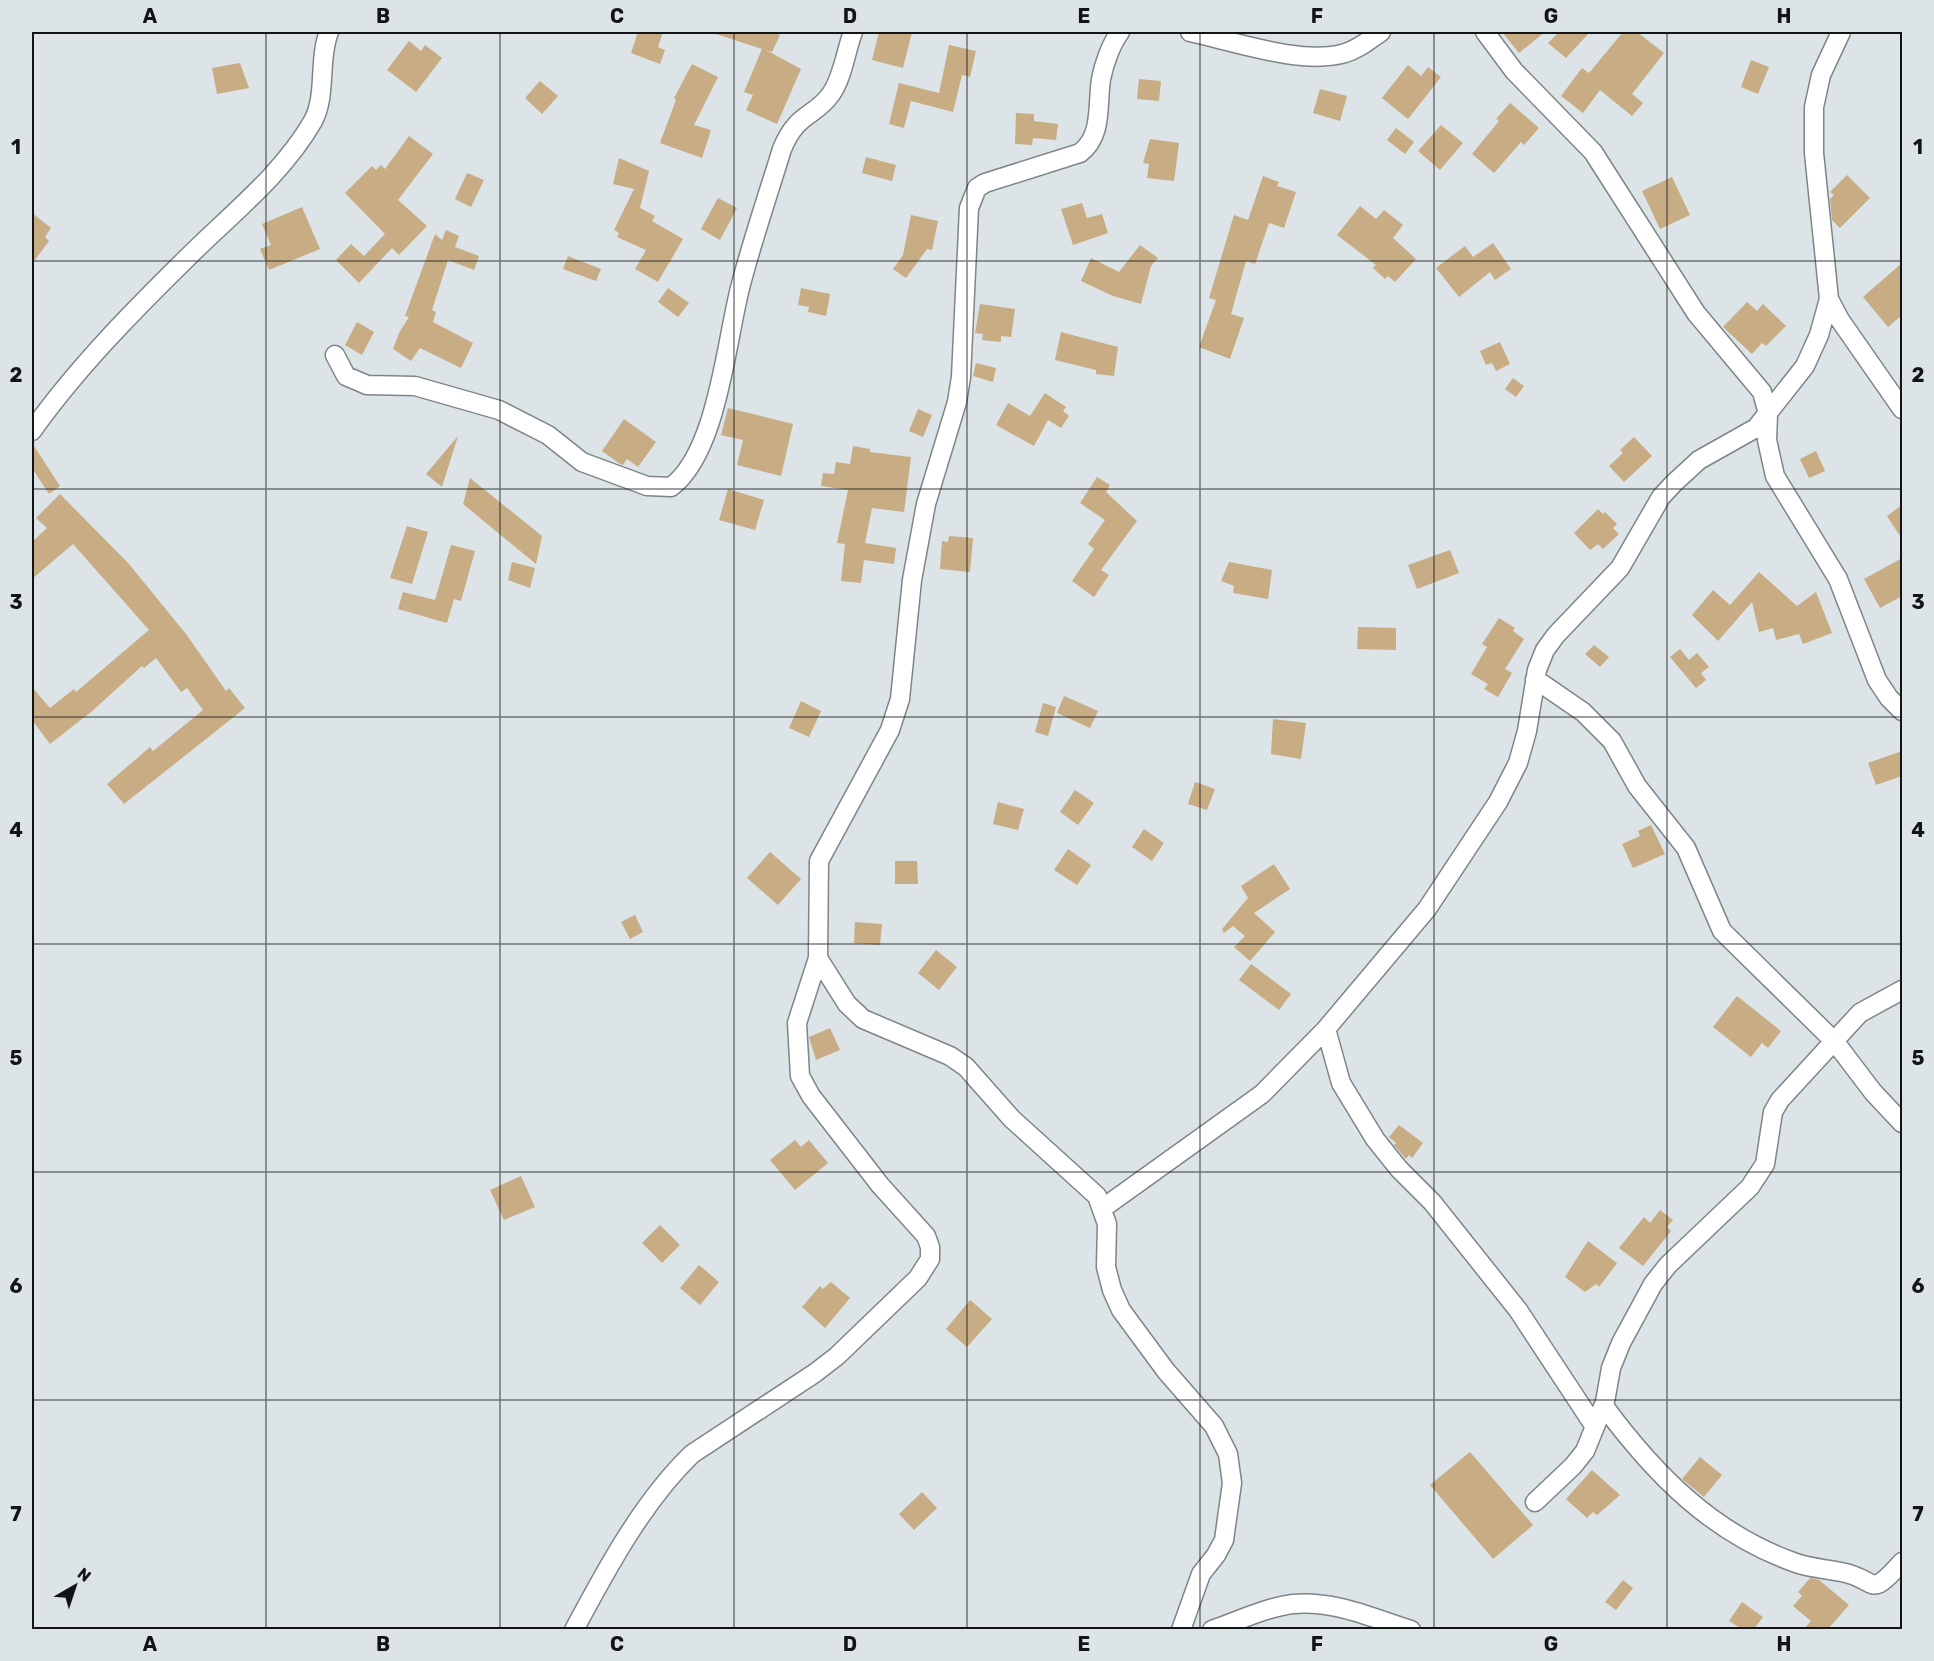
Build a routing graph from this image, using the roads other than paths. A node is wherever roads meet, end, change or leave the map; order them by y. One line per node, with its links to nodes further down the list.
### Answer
1 (328, 32): 12 (street)
2 (853, 32): 9 (street)
3 (1120, 32): 15 (street)
4 (1190, 32): 5 (street)
5 (1381, 32)
6 (1485, 32): 11 (street)
7 (1841, 32): 8 (street)
8 (1829, 299): 10 (street); 11 (street)
9 (335, 356)
10 (1902, 409)
11 (1768, 414): 13 (street); 14 (street)
12 (32, 431)
13 (1535, 680): 17 (street); 18 (street)
14 (1902, 711)
15 (818, 958): 20 (street); 25 (street)
16 (1902, 990): 18 (street)
17 (1326, 1029): 20 (street); 22 (street)
18 (1834, 1042): 19 (street); 21 (street)
19 (1902, 1123)
20 (1103, 1208): 26 (street)
21 (1604, 1406): 22 (street); 24 (street)
22 (1595, 1427): 23 (street)
23 (1535, 1502)
24 (1902, 1562)
25 (574, 1629)
26 (1181, 1629)
27 (1212, 1629): 28 (street)
28 (1411, 1629)

